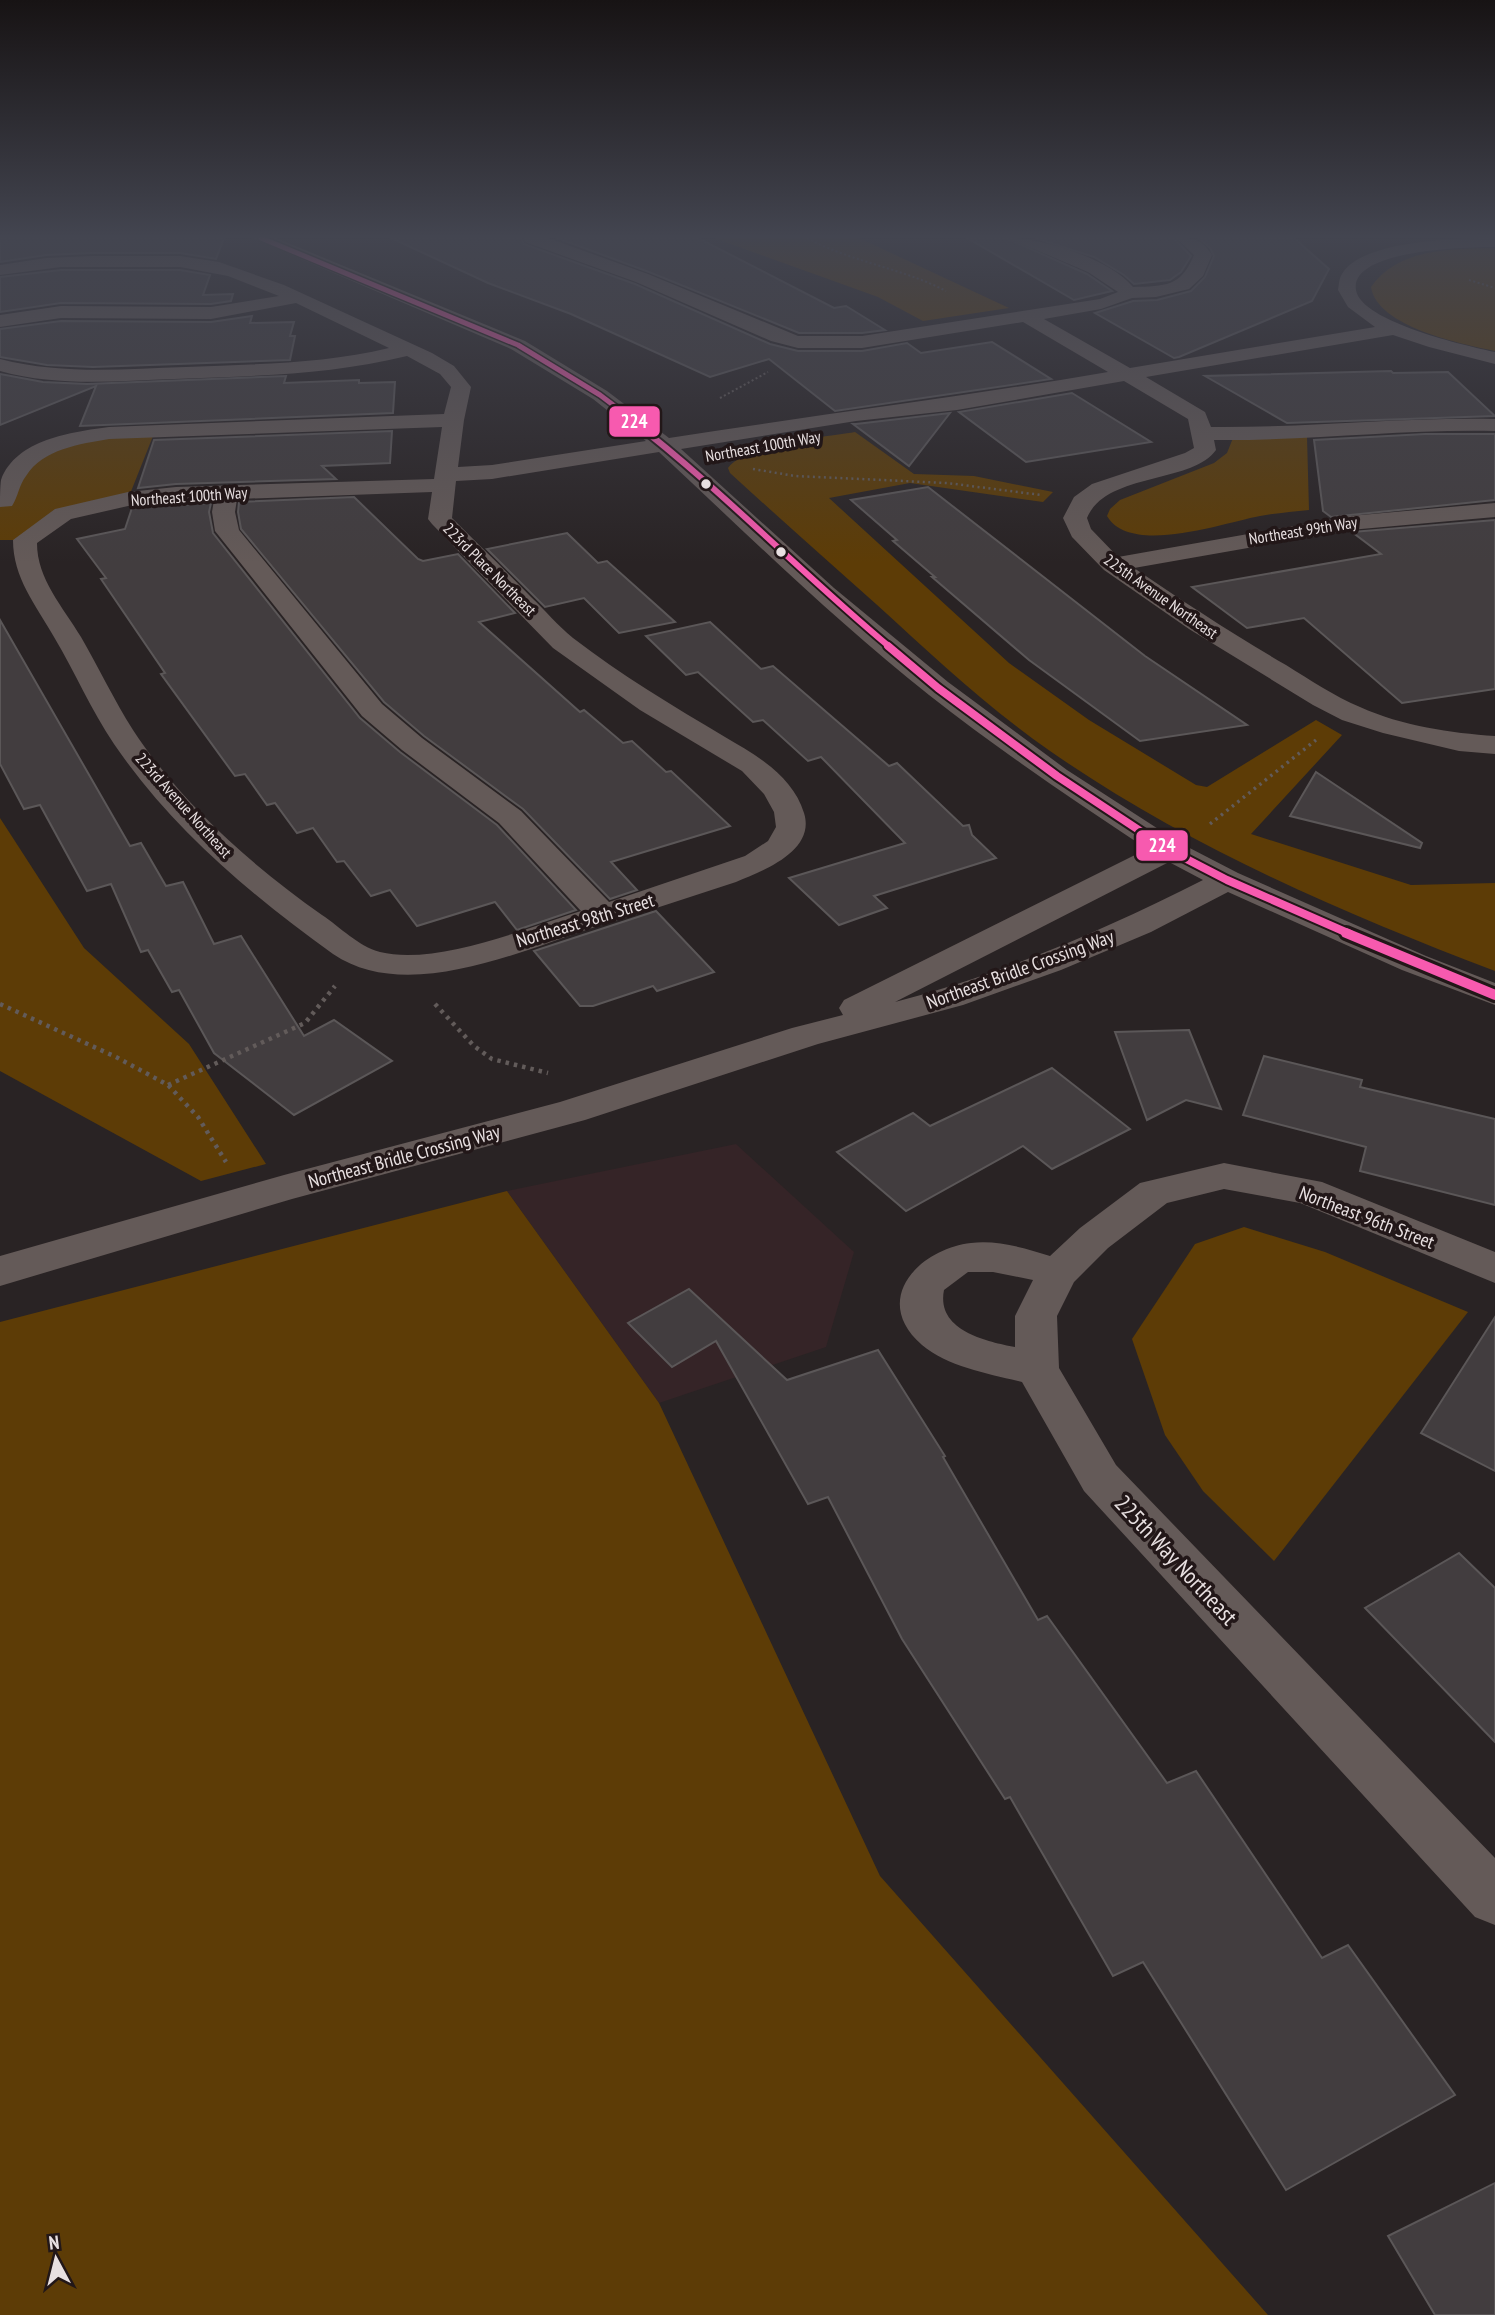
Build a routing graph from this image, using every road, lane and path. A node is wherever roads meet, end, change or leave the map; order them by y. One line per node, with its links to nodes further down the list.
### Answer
1 (399, 346): 7 (street, 223rd Place Northeast)
2 (520, 346): 14 (street)
3 (812, 346): 14 (path)
4 (1074, 346): 10 (street)
5 (1294, 346): 10 (street, Northeast 100th Way)
6 (1442, 346): 8 (street)
7 (407, 350): 9 (street); 11 (street, 223rd Place Northeast)
8 (1495, 358)
9 (0, 365)
10 (1130, 374): 13 (street); 14 (street, Northeast 100th Way)
11 (453, 420): 16 (street, 223rd Place Northeast); 19 (street)
12 (1495, 425): 13 (street)
13 (1203, 433): 23 (street, 225th Avenue Northeast)
14 (672, 452): 16 (street, Northeast 100th Way); 28 (street)
15 (746, 468): 18 (path)
16 (443, 484): 17 (street, Northeast 100th Way); 26 (street, 223rd Place Northeast)
17 (228, 492): 21 (street, Northeast 100th Way); 30 (street)
18 (1052, 497)
19 (16, 503): 21 (street)
20 (1495, 510): 23 (street, Northeast 99th Way)
21 (63, 514): 22 (street, 223rd Avenue Northeast)
22 (13, 540): 31 (street, 223rd Avenue Northeast)
23 (1113, 565): 25 (street, 225th Avenue Northeast)
24 (1323, 735): 27 (path)
25 (1495, 745)
26 (791, 827): 30 (street, Northeast 98th Street)
27 (1204, 829)
28 (1169, 849): 29 (street); 35 (street, Northeast Bridle Crossing Way)
29 (1227, 880): 33 (street); 35 (street, Northeast Bridle Crossing Way)
30 (603, 915): 32 (street, Northeast 98th Street)
31 (360, 956): 32 (street, Northeast 98th Street); 36 (path)
32 (415, 963): 37 (path)
33 (1495, 995)
34 (0, 1004): 36 (path)
35 (805, 1036): 37 (street, Northeast Bridle Crossing Way)
36 (167, 1085): 38 (path)
37 (572, 1111): 41 (street, Northeast Bridle Crossing Way)
38 (229, 1167)
39 (1154, 1193): 40 (street, Northeast 96th Street); 42 (street, 225th Way Northeast)
40 (1495, 1268)
41 (0, 1271)
42 (1058, 1273): 43 (street, 225th Way Northeast); 43 (street)
43 (1037, 1369): 44 (street, 225th Way Northeast)
44 (1495, 1898)

